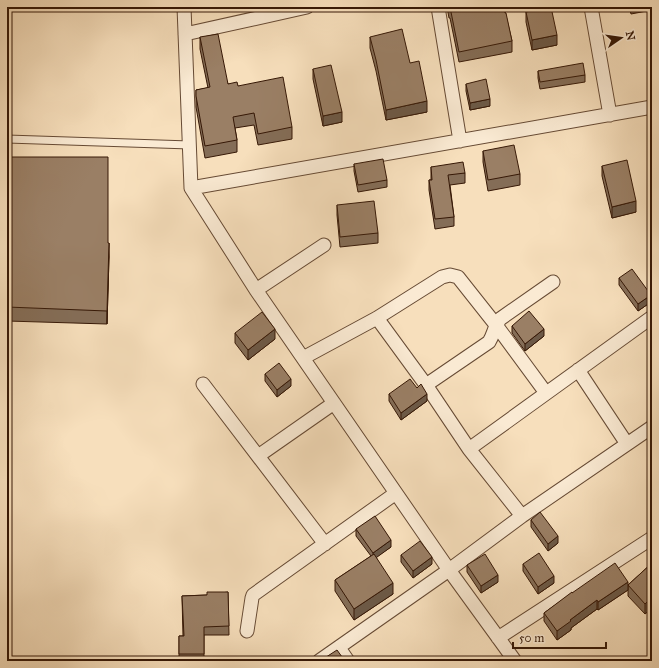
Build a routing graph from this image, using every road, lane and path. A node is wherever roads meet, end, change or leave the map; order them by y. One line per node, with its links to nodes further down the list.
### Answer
1 (184, 7): 5 (street)
2 (307, 7): 5 (street)
3 (438, 7): 9 (street)
4 (591, 7): 7 (street)
5 (185, 34): 10 (street)
6 (652, 107): 7 (street)
7 (610, 114): 9 (street)
8 (7, 140): 10 (lane)
9 (460, 141): 11 (street)
10 (190, 145): 11 (street)
11 (191, 188): 14 (street)
12 (324, 246): 14 (street)
13 (553, 282): 17 (street)
14 (256, 290): 18 (street)
15 (652, 317): 19 (street)
16 (377, 318): 17 (street); 18 (street); 21 (street)
17 (496, 325): 21 (street); 22 (street)
18 (303, 358): 23 (street)
19 (578, 370): 22 (street); 25 (street)
20 (203, 384): 27 (street)
21 (426, 385): 26 (street)
22 (546, 393): 26 (street)
23 (334, 404): 27 (street); 28 (street)
24 (652, 427): 25 (street)
25 (627, 444): 29 (street)
26 (469, 449): 29 (street)
27 (258, 456): 31 (street)
28 (396, 493): 31 (street); 32 (street)
29 (522, 516): 32 (street)
30 (652, 538): 34 (street)
31 (325, 544): 33 (street)
32 (449, 570): 34 (street); 35 (street)
33 (247, 631)
34 (498, 638): 38 (street)
35 (339, 648): 36 (street); 37 (street)
36 (319, 661)
37 (348, 661)
38 (515, 661)

